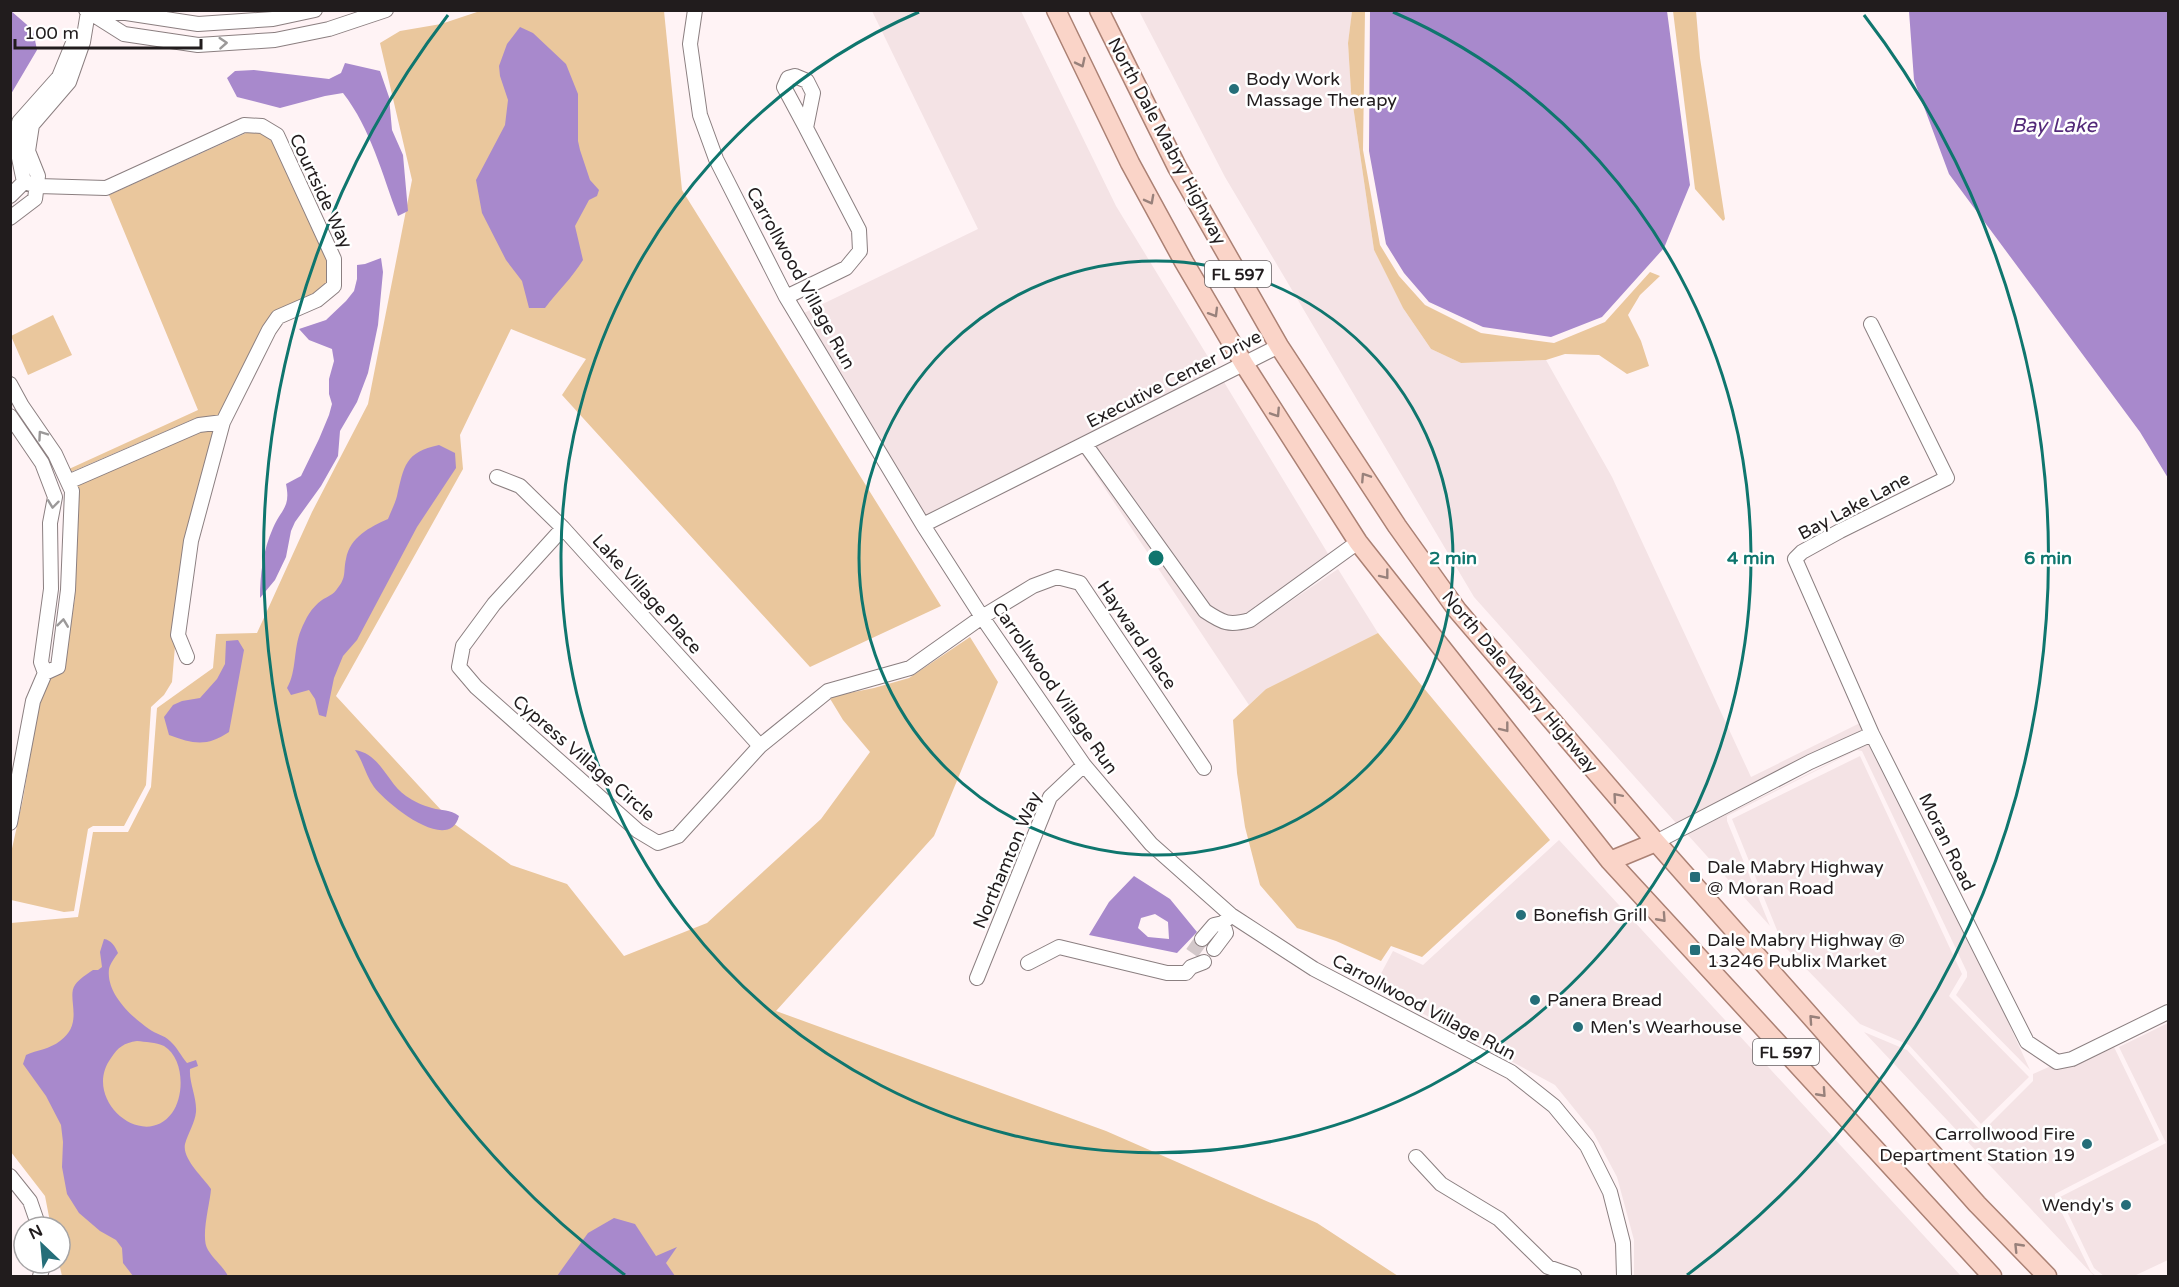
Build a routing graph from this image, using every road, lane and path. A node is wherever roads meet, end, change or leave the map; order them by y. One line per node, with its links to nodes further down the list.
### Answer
1 (315, 10): 6 (street)
2 (386, 10): 6 (street, one-way to 2)
3 (695, 10): 11 (street, Carrollwood Village Run)
4 (1056, 10): 14 (main road, North Dale Mabry Highway / FL 597, one-way to 14)
5 (1099, 10): 13 (main road, North Dale Mabry Highway / FL 597)
6 (87, 11): 8 (street)
7 (806, 128): 11 (street)
8 (31, 184): 9 (street); 10 (street); 17 (street, Courtside Way)
9 (10, 196)
10 (10, 218)
11 (786, 297): 21 (street, Carrollwood Village Run)
12 (1871, 324): 30 (street, Bay Lake Lane)
13 (1279, 346): 14 (street, Executive Center Drive); 35 (main road, North Dale Mabry Highway / FL 597, one-way to 13)
14 (1244, 364): 18 (street, Executive Center Drive); 23 (main road, North Dale Mabry Highway / FL 597, one-way to 23)
15 (10, 384): 20 (street, one-way to 15)
16 (10, 416): 24 (street, one-way to 24)
17 (224, 422): 20 (street); 27 (street, Courtside Way)
18 (1085, 444): 21 (street, Executive Center Drive); 23 (street, Executive Center Drive)
19 (497, 477): 22 (street, Lake Village Place)
20 (68, 482): 25 (street)
21 (923, 525): 26 (street, Carrollwood Village Run)
22 (563, 528): 31 (street, Lake Village Place); 31 (street, Cypress Village Circle)
23 (1359, 542): 36 (main road, North Dale Mabry Highway / FL 597, one-way to 36)
24 (51, 589): 25 (street); 28 (street)
25 (68, 590): 28 (street, one-way to 25)
26 (982, 617): 29 (street, Hayward Place); 32 (street, Carrollwood Village Run); 33 (street, Hayward Place)
27 (188, 657)
28 (45, 673): 34 (street)
29 (819, 699): 31 (street, Cypress Village Circle)
30 (1872, 734): 35 (street); 43 (street, Moran Road)
31 (760, 746)
32 (1084, 765): 37 (street, Carrollwood Village Run); 42 (street, Northamton Way)
33 (1204, 768)
34 (10, 823)
35 (1656, 842): 36 (main road); 50 (main road, North Dale Mabry Highway / FL 597, one-way to 35)
36 (1617, 868): 49 (main road, North Dale Mabry Highway / FL 597, one-way to 49)
37 (1227, 919): 38 (street); 39 (street); 48 (street, Carrollwood Village Run)
38 (1202, 939)
39 (1214, 949)
40 (1196, 960): 41 (street)
41 (1028, 963)
42 (977, 978)
43 (2169, 1012)
44 (1416, 1157): 47 (street)
45 (10, 1176): 46 (street)
46 (35, 1215)
47 (1574, 1276)
48 (1624, 1276)
49 (1992, 1276)
50 (2047, 1276)

